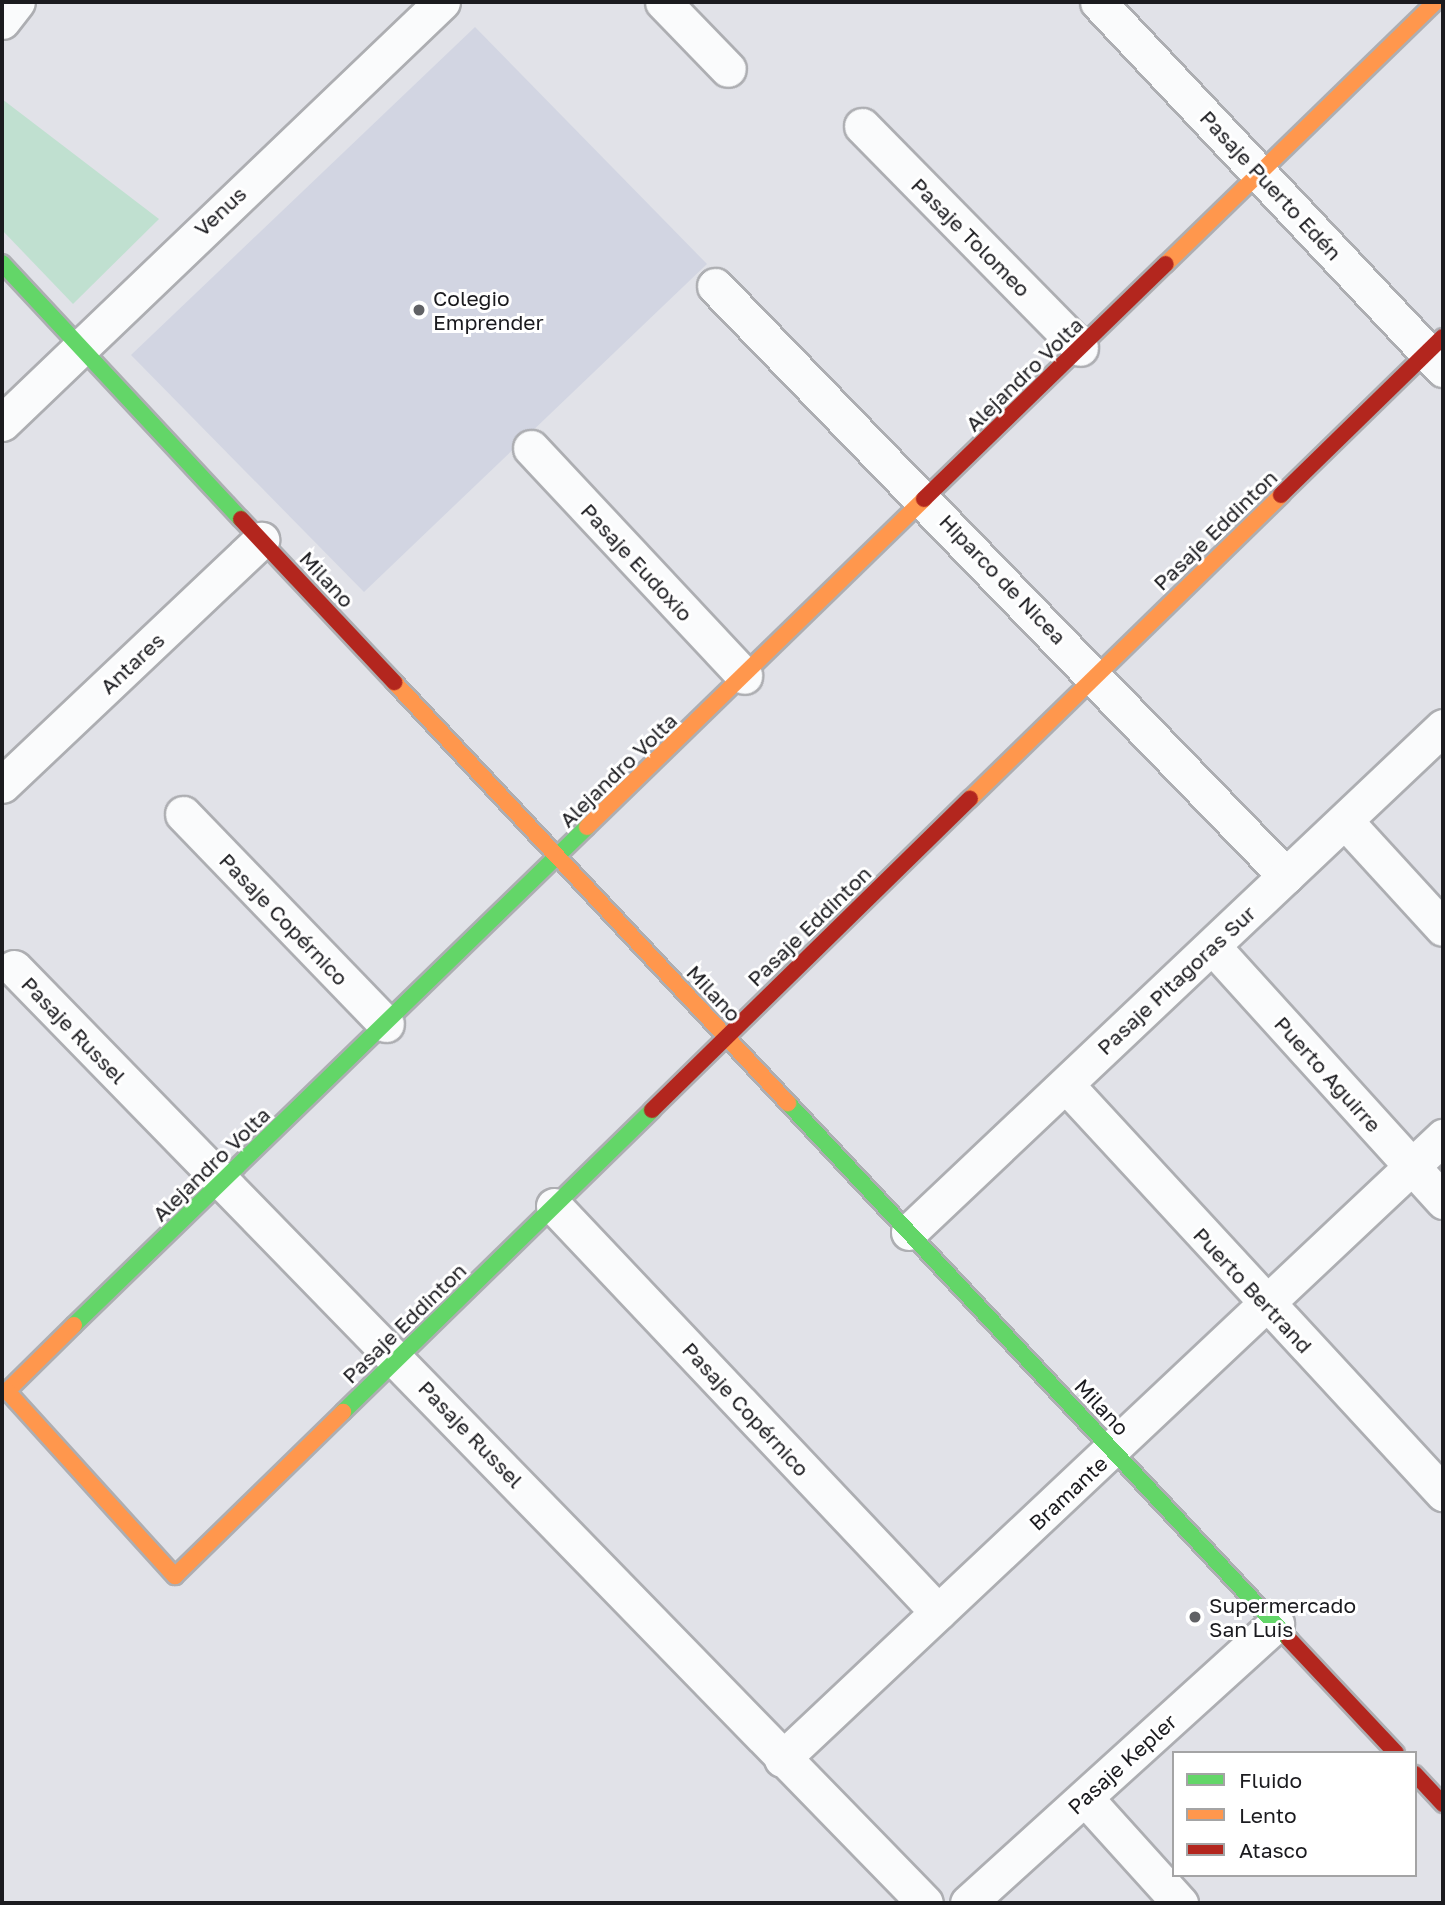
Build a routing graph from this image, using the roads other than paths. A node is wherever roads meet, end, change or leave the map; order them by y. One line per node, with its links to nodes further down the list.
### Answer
1 (17, 2): 6 (street)
2 (442, 2): 12 (street, Venus)
3 (663, 2): 7 (street)
4 (1098, 2): 9 (street, Pasaje Puerto Edén)
5 (1435, 2): 9 (street, Alejandro Volta)
6 (2, 21)
7 (729, 69)
8 (862, 126): 13 (street, Pasaje Tolomeo)
9 (1260, 173): 13 (street, Alejandro Volta); 14 (street, Pasaje Puerto Edén)
10 (2, 263): 12 (street, Milano)
11 (715, 286): 17 (street, Hiparco de Nicea)
12 (78, 345): 15 (street, Venus); 18 (street, Milano)
13 (1080, 348): 17 (street, Alejandro Volta)
14 (1438, 353): 20 (street, Pasaje Eddinton)
15 (2, 423)
16 (531, 448): 19 (street, Pasaje Eudoxio)
17 (926, 499): 19 (street, Alejandro Volta); 20 (street, Hiparco de Nicea)
18 (261, 540): 22 (street, Antares); 25 (street, Milano)
19 (744, 676): 25 (street, Alejandro Volta)
20 (1096, 676): 26 (street, Hiparco de Nicea); 31 (street, Pasaje Eddinton)
21 (1443, 727): 24 (street, Pasaje Pitagoras Sur)
22 (2, 786)
23 (183, 814): 30 (street, Pasaje Copérnico)
24 (1345, 821): 26 (street, Pasaje Pitagoras Sur); 27 (street)
25 (558, 858): 30 (street, Alejandro Volta); 31 (street, Milano)
26 (1286, 876): 28 (street, Pasaje Pitagoras Sur)
27 (1443, 928)
28 (1213, 947): 32 (street, Pasaje Pitagoras Sur); 34 (street, Puerto Aguirre)
29 (14, 968): 35 (street, Pasaje Russel)
30 (386, 1024): 35 (street, Alejandro Volta)
31 (726, 1036): 37 (street, Pasaje Eddinton); 38 (street, Milano)
32 (1066, 1085): 38 (street, Pasaje Pitagoras Sur); 39 (street, Puerto Bertrand)
33 (1443, 1137): 34 (street, Bramante)
34 (1412, 1167): 36 (street, Puerto Aguirre); 39 (street, Bramante)
35 (221, 1183): 40 (street, Pasaje Russel); 43 (street, Alejandro Volta)
36 (1443, 1201)
37 (554, 1206): 40 (street, Pasaje Eddinton); 44 (street, Pasaje Copérnico)
38 (909, 1232): 41 (street, Milano)
39 (1266, 1304): 41 (street, Bramante); 42 (street, Puerto Bertrand)
40 (398, 1358): 43 (street, Pasaje Eddinton); 47 (street, Pasaje Russel)
41 (1113, 1450): 44 (street, Bramante); 45 (street, Milano)
42 (1443, 1493)
43 (175, 1576)
44 (938, 1612): 47 (street, Bramante)
45 (1276, 1624): 46 (street, Milano); 49 (street, Pasaje Kepler)
46 (1394, 1751)
47 (782, 1759): 51 (street, Pasaje Russel)
48 (1417, 1776): 50 (street)
49 (1085, 1798): 52 (street, Pasaje Kepler); 53 (street)
50 (1443, 1804)
51 (925, 1903)
52 (968, 1903)
53 (1180, 1903)

